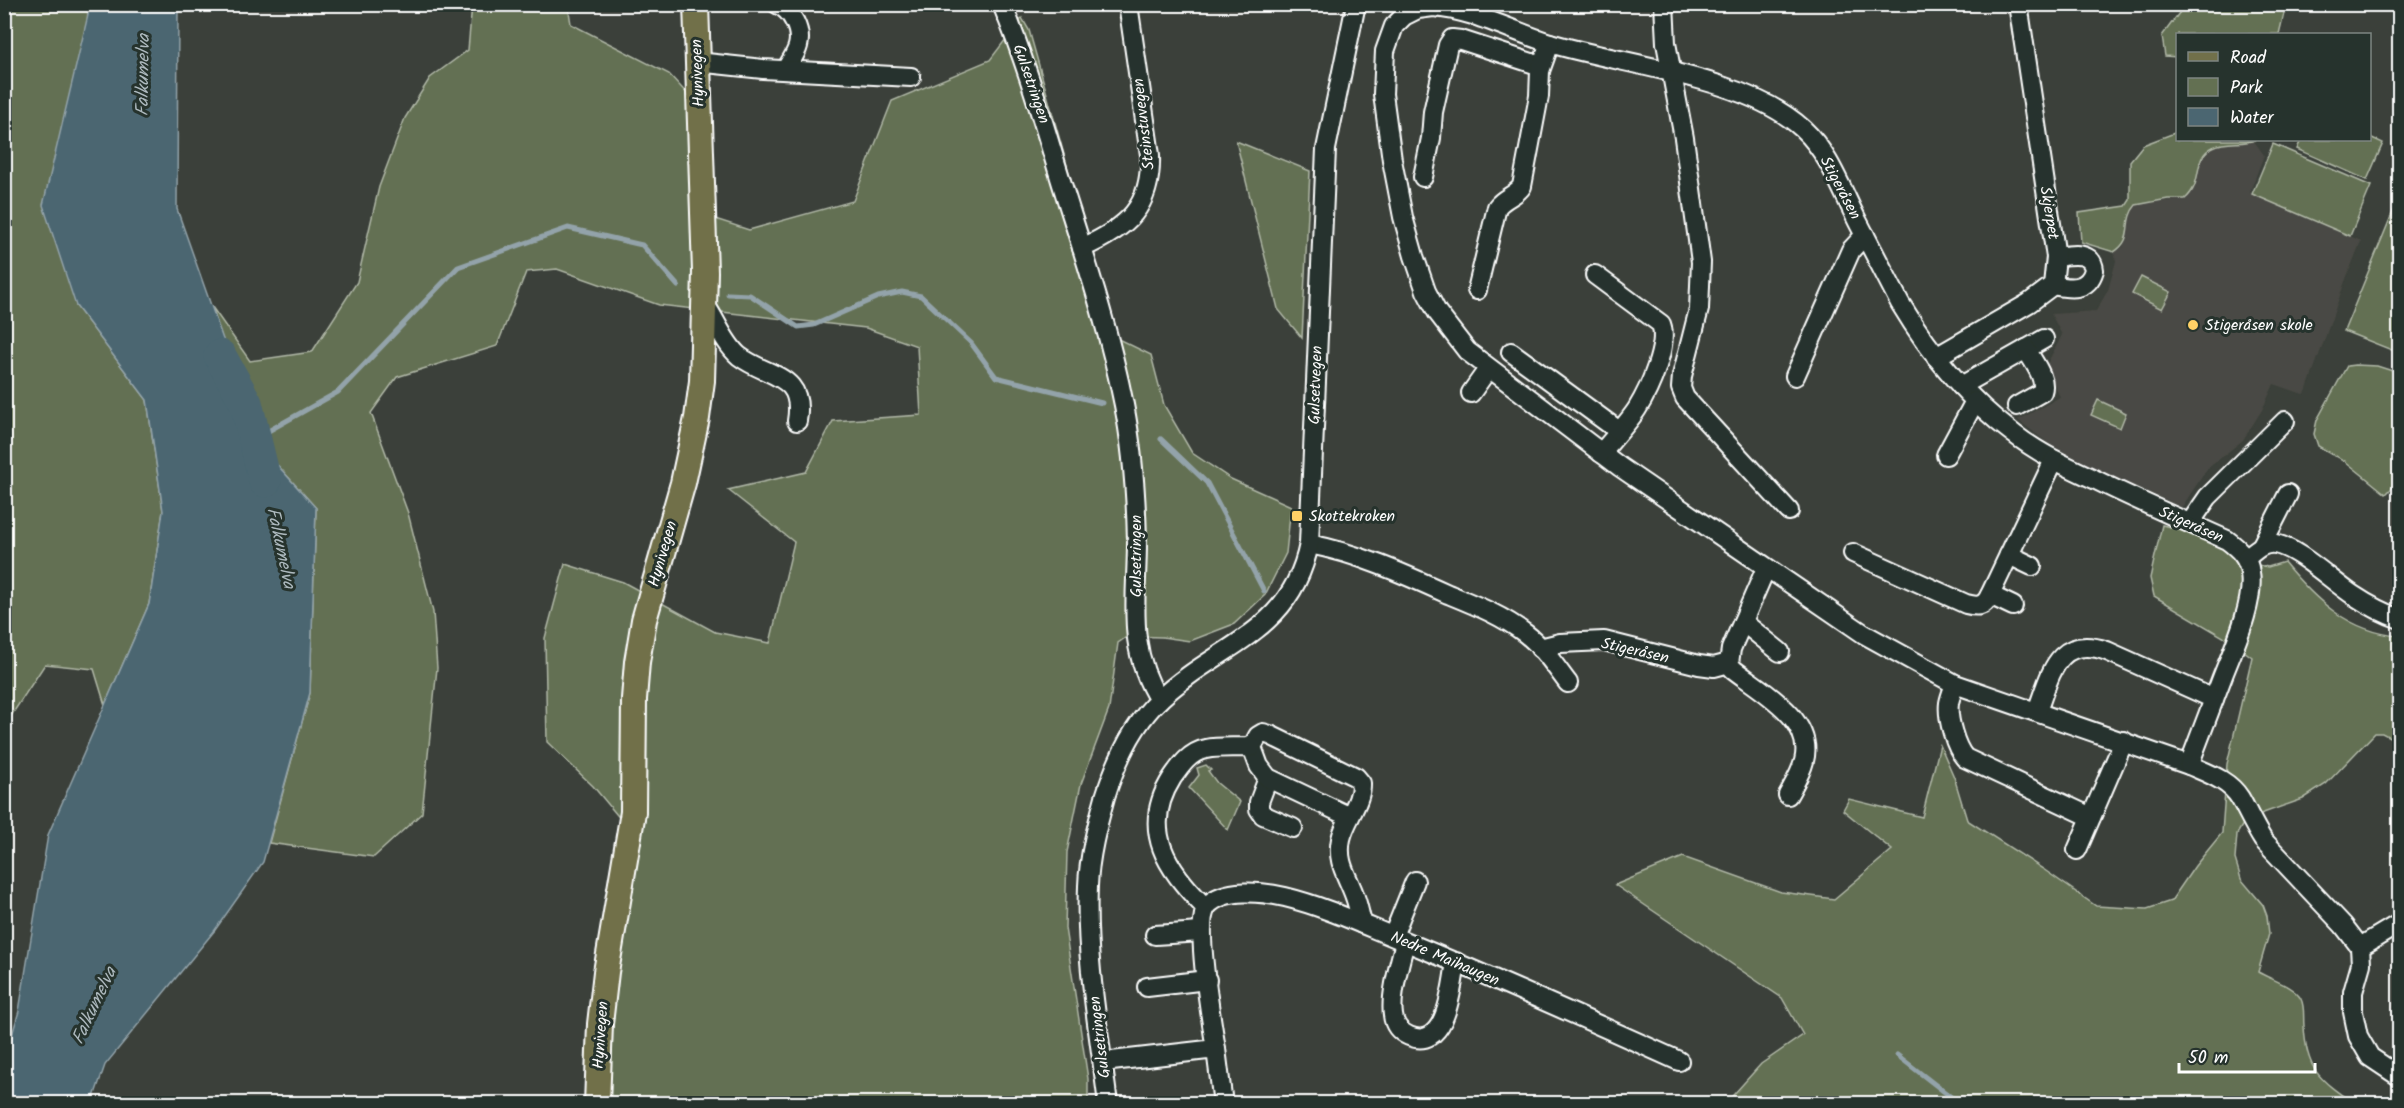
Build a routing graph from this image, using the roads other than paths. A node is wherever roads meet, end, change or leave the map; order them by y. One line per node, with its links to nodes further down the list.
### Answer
1 (696, 4): 9 (main road, Hynivegen)
2 (777, 4): 11 (street)
3 (1002, 4): 16 (street, Gulsetringen)
4 (1128, 4): 16 (street, Steinstuvegen)
5 (1356, 4): 41 (street, Gulsetvegen)
6 (1664, 4): 12 (street)
7 (2018, 4): 17 (street, Skjerpet)
8 (1550, 43): 10 (street); 12 (street, Stigeråsen); 26 (street, Stigeråsen)
9 (697, 62): 11 (street); 21 (main road, Hynivegen)
10 (1541, 66): 14 (street); 20 (street)
11 (786, 69): 13 (street)
12 (1673, 73): 15 (street, Stigeråsen); 39 (street)
13 (911, 77)
14 (1423, 177)
15 (1865, 235): 25 (street, Stigeråsen); 27 (street)
16 (1082, 248): 58 (street, Gulsetringen)
17 (2055, 256): 19 (street, Skjerpet); 19 (street)
18 (1595, 275): 34 (street)
19 (2053, 285): 25 (street)
20 (1477, 290)
21 (706, 306): 32 (street); 84 (main road, Hynivegen)
22 (2044, 339): 23 (street)
23 (2026, 349): 28 (street); 31 (street)
24 (1511, 351): 34 (street)
25 (1936, 357): 28 (street, Stigeråsen)
26 (1488, 369): 29 (street); 35 (street, Stigeråsen)
27 (1795, 376)
28 (1961, 386): 30 (street, Stigeråsen)
29 (1471, 393)
30 (1975, 401): 36 (street); 37 (street, Stigeråsen)
31 (2018, 406)
32 (797, 421)
33 (2285, 421): 40 (street)
34 (1619, 431): 35 (street)
35 (1601, 453): 47 (street, Stigeråsen)
36 (1946, 455)
37 (2055, 460): 40 (street, Stigeråsen); 44 (street)
38 (2288, 494): 42 (street)
39 (1789, 511)
40 (2190, 524): 45 (street, Stigeråsen)
41 (1309, 544): 52 (street); 58 (street, Gulsetvegen)
42 (2262, 545): 45 (street); 50 (street)
43 (1853, 553): 48 (street)
44 (2009, 555): 46 (street); 48 (street)
45 (2246, 558): 57 (street)
46 (2032, 566)
47 (1766, 568): 51 (street); 56 (street, Stigeråsen)
48 (1990, 595): 49 (street)
49 (2013, 606)
50 (2400, 619)
51 (1743, 622): 53 (street); 54 (street)
52 (1540, 648): 54 (street, Stigeråsen); 55 (street)
53 (1780, 652)
54 (1729, 663): 64 (street)
55 (1568, 683)
56 (1955, 684): 59 (street, Stigeråsen); 66 (street)
57 (2214, 699): 59 (street); 62 (street)
58 (1159, 700): 82 (street, Gulsetringen)
59 (2037, 711): 60 (street, Stigeråsen)
60 (2124, 741): 62 (street, Stigeråsen); 66 (street)
61 (1252, 747): 63 (street); 65 (street); 70 (street)
62 (2189, 765): 76 (street, Stigeråsen)
63 (1268, 778): 65 (street); 67 (street)
64 (1788, 795)
65 (1350, 817): 72 (street)
66 (2091, 817): 68 (street)
67 (1293, 828)
68 (2077, 850)
69 (1415, 881): 75 (street)
70 (1206, 908): 72 (street, Nedre Maihaugen); 73 (street)
71 (2400, 923): 76 (street)
72 (1362, 924): 75 (street, Nedre Maihaugen)
73 (1201, 932): 74 (street); 78 (street)
74 (1155, 935)
75 (1399, 939): 77 (street, Nedre Maihaugen); 77 (street)
76 (2360, 948): 83 (street)
77 (1456, 962): 81 (street, Nedre Maihaugen)
78 (1207, 980): 79 (street); 80 (street)
79 (1147, 987)
80 (1216, 1050): 82 (street); 86 (street)
81 (1679, 1061)
82 (1103, 1062): 85 (street, Gulsetringen)
83 (2400, 1077)
84 (597, 1104)
85 (1108, 1104)
86 (1223, 1104)

